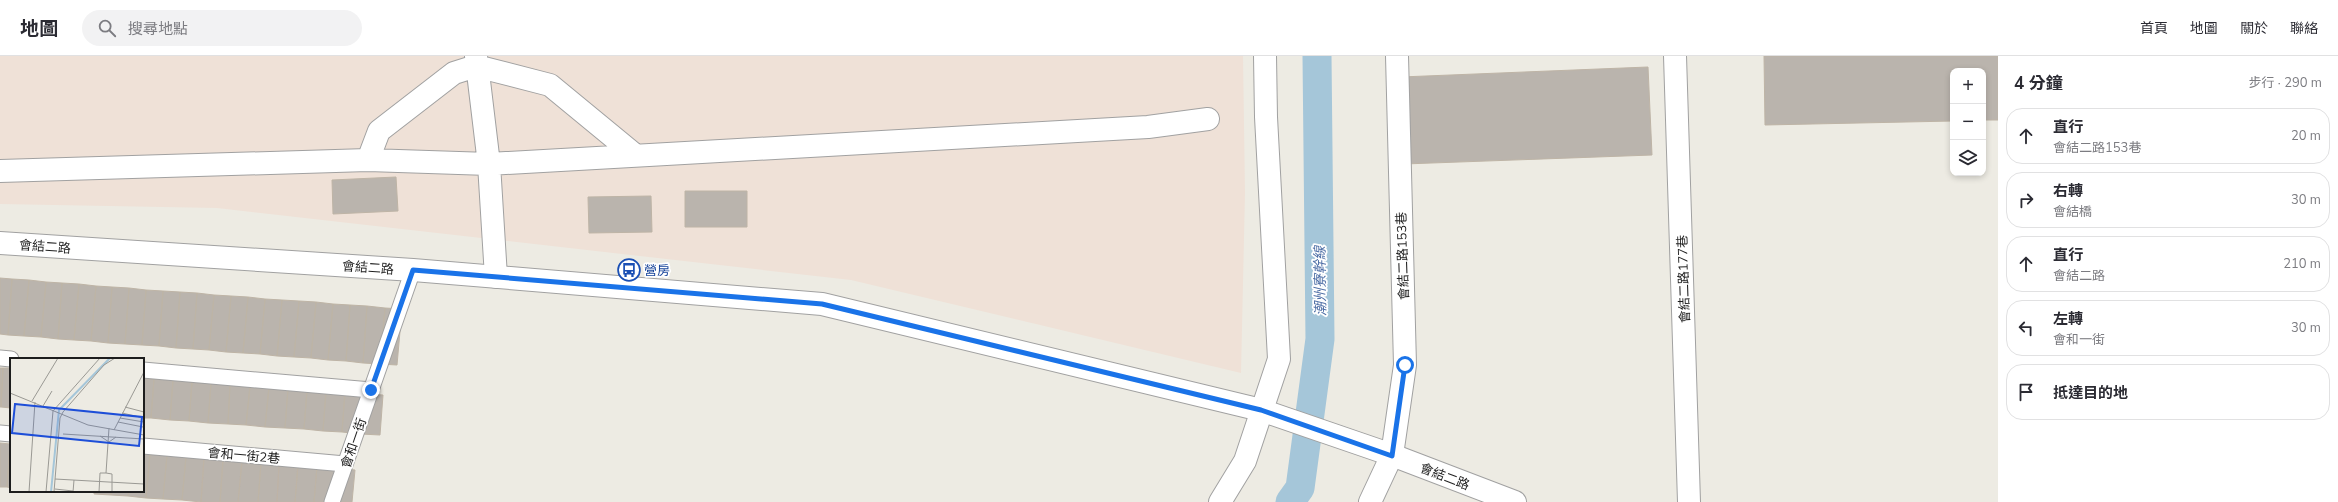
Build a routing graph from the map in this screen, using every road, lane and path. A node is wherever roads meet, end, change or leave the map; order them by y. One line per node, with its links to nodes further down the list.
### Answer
1 (1265, 56): 17 (street)
2 (1397, 56): 21 (street, 會結二路153巷)
3 (1675, 56): 27 (street, 會結二路177巷)
4 (476, 61): 6 (street); 7 (street); 8 (street)
5 (1208, 119): 6 (street)
6 (635, 155): 8 (street)
7 (368, 160): 8 (street); 9 (street)
8 (489, 164): 12 (street)
9 (0, 170)
10 (0, 243): 11 (street, 會結二路)
11 (413, 270): 12 (street, 會結二路); 16 (lane, 會和一街)
12 (496, 277): 17 (street, 會結二路)
13 (0, 358): 14 (lane)
14 (10, 359)
15 (144, 370): 16 (lane)
16 (371, 390): 22 (lane, 會和一街)
17 (1268, 412): 21 (street, 會結二路); 24 (street)
18 (0, 433): 19 (lane)
19 (10, 434)
20 (144, 446): 22 (lane, 會和一街2巷)
21 (1383, 453): 25 (street, 會結二路153巷); 26 (street, 會結二路)
22 (345, 464): 23 (lane, 會和一街)
23 (332, 502)
24 (1220, 502)
25 (1370, 502)
26 (1515, 502)
27 (1689, 502)

